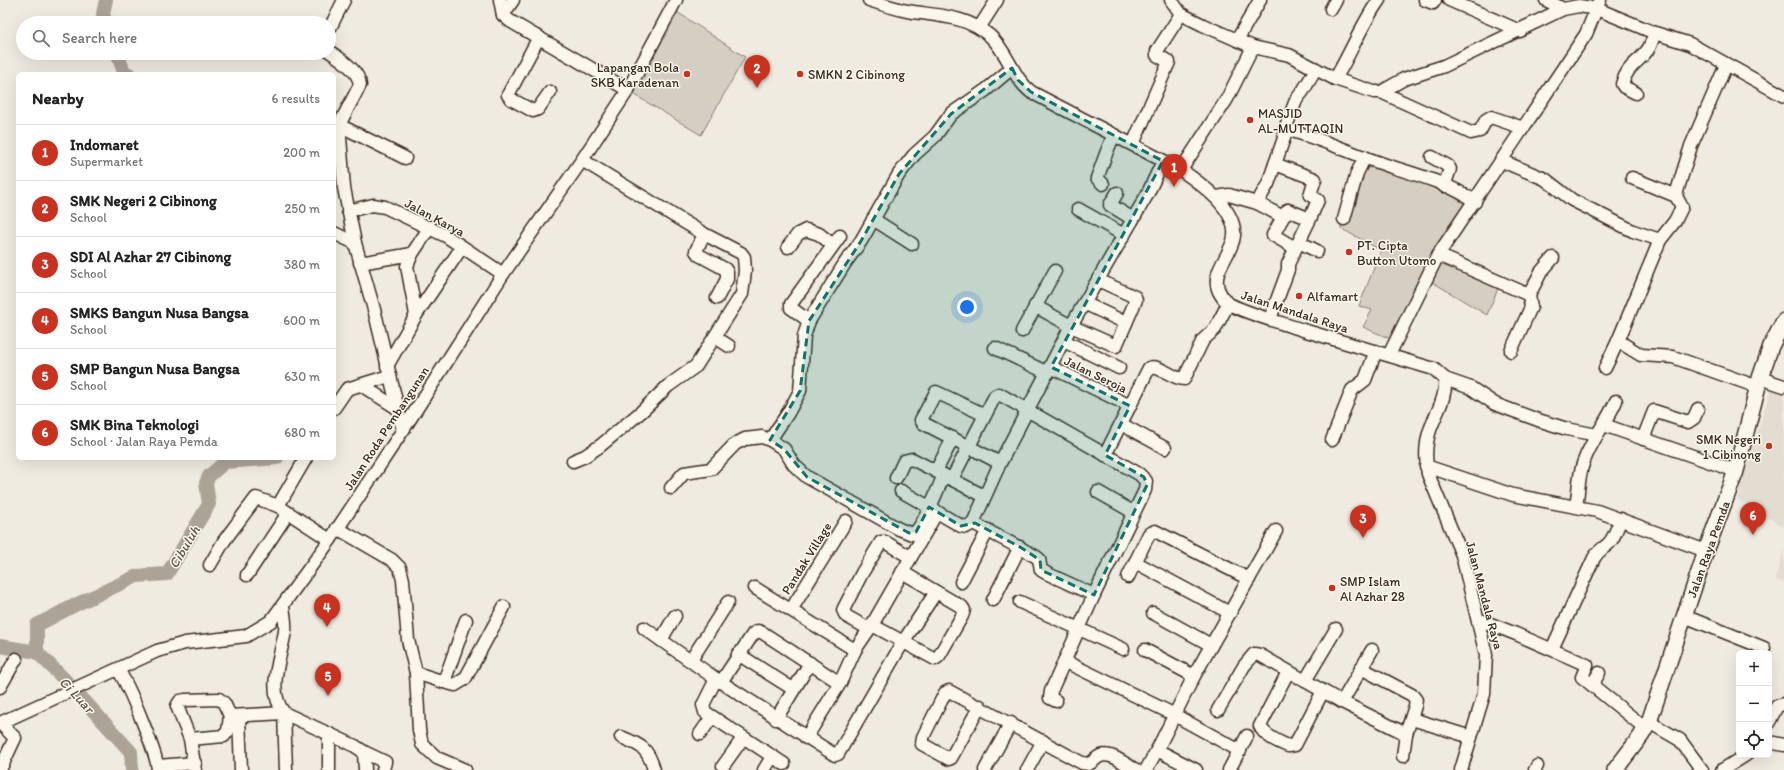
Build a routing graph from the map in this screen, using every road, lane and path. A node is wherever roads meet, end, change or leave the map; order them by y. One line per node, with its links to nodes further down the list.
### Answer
1 (344, 0): 18 (street)
2 (500, 0): 17 (street)
3 (512, 0): 17 (street)
4 (676, 0): 30 (street, Jalan Roda Pembangunan)
5 (869, 0): 19 (street, Jalan Mandala Raya)
6 (997, 0): 19 (street)
7 (1171, 0): 16 (street)
8 (1260, 0): 23 (street)
9 (1379, 0): 29 (street)
10 (1425, 0): 11 (street)
11 (1435, 0)
12 (1546, 0): 15 (street)
13 (1453, 1): 20 (street)
14 (1599, 4): 15 (street); 21 (street); 36 (street)
15 (1563, 9): 20 (street)
16 (1181, 14): 23 (street); 39 (street)
17 (504, 15): 22 (street)
18 (336, 16)
19 (979, 28): 27 (street, Jalan Mandala Raya)
20 (1520, 31): 32 (street)
21 (1655, 33): 26 (street); 33 (street)
22 (539, 37): 30 (street); 31 (street)
23 (1237, 40): 24 (street)
24 (1253, 47): 28 (street); 47 (street)
25 (336, 56): 35 (street)
26 (1726, 65): 34 (street); 52 (street)
27 (1012, 68): 38 (street, Jalan Mandala Raya); 59 (street)
28 (1316, 69): 29 (street); 37 (street)
29 (1335, 78): 32 (street)
30 (628, 90): 43 (street, Jalan Roda Pembangunan)
31 (550, 92)
32 (1381, 92): 36 (street)
33 (1636, 93)
34 (1784, 96)
35 (337, 125): 42 (street); 57 (street)
36 (1523, 128): 45 (street)
37 (1285, 129): 40 (street); 46 (street)
38 (1114, 135): 39 (street, Jalan Mandala Raya); 49 (street)
39 (1133, 144): 44 (street, Jalan Mandala Raya)
40 (1365, 157): 50 (street); 62 (street)
41 (1432, 157): 50 (street)
42 (406, 158)
43 (582, 160): 65 (street); 79 (street, Jalan Roda Pembangunan)
44 (1163, 161): 47 (street, Jalan Mandala Raya); 60 (street)
45 (1502, 161): 54 (street); 67 (street)
46 (1275, 164): 55 (street); 61 (street)
47 (1181, 170): 53 (street, Jalan Mandala Raya)
48 (1632, 178): 52 (street)
49 (1103, 184)
50 (1444, 186): 54 (street)
51 (1117, 193): 60 (street)
52 (1676, 196): 67 (street)
53 (1217, 197): 55 (street); 84 (street, Jalan Mandala Raya)
54 (1475, 202): 75 (street)
55 (1257, 203): 58 (street)
56 (1078, 209): 66 (street)
57 (348, 211): 63 (street, Jalan Karya); 68 (street)
58 (1283, 217): 61 (street); 70 (street)
59 (873, 219): 69 (street); 88 (street)
60 (1133, 219): 66 (street)
61 (1310, 219): 70 (street)
62 (1344, 219)
63 (430, 227): 71 (street, Jalan Karya); 74 (street)
64 (336, 234): 68 (street)
65 (704, 234): 82 (street); 93 (street)
66 (1124, 235): 80 (street)
67 (1660, 240): 95 (street)
68 (355, 243): 77 (street)
69 (912, 244)
70 (1297, 245): 73 (street); 87 (street)
71 (462, 247): 79 (street, Jalan Karya); 86 (street)
72 (788, 247): 88 (street)
73 (1317, 251)
74 (412, 254): 77 (street); 86 (street)
75 (1438, 255): 81 (street); 100 (street)
76 (1553, 258): 81 (street)
77 (360, 263): 104 (street)
78 (1055, 271): 85 (street)
79 (502, 274): 117 (street, Jalan Roda Pembangunan)
80 (1098, 280): 83 (street); 90 (street)
81 (1528, 295): 99 (street)
82 (717, 298)
83 (1084, 303): 90 (street); 91 (street)
84 (1228, 304): 87 (street, Jalan Mandala Raya); 111 (street)
85 (1035, 306): 91 (street); 92 (street)
86 (416, 315): 104 (street)
87 (1270, 319): 98 (street, Jalan Mandala Raya)
88 (809, 321): 121 (street)
89 (1784, 321): 106 (main road, Jalan Raya Pemda)
90 (1126, 324): 91 (street)
91 (1071, 326): 94 (street)
92 (1022, 331)
93 (715, 337): 96 (street); 127 (street)
94 (1064, 341): 101 (street); 103 (street)
95 (1618, 341): 102 (street); 106 (street)
96 (729, 346)
97 (995, 348): 103 (street, Jalan Seroja)
98 (1376, 351): 100 (street, Jalan Mandala Raya); 122 (street)
99 (1512, 351)
100 (1389, 355): 105 (street, Jalan Mandala Raya)
101 (1120, 368)
102 (1605, 368)
103 (1049, 370): 111 (street, Jalan Seroja); 114 (street)
104 (388, 371): 107 (street); 112 (street)
105 (1445, 379): 118 (street); 129 (street, Jalan Mandala Raya)
106 (1759, 383): 108 (street); 130 (main road, Jalan Raya Pemda)
107 (361, 385): 110 (street); 112 (street)
108 (1784, 386)
109 (1616, 401): 118 (street)
110 (336, 405)
111 (1130, 406): 116 (street)
112 (397, 408): 117 (street)
113 (1698, 409): 120 (street)
114 (1028, 410): 115 (street); 125 (street); 128 (street)
115 (985, 415): 119 (street); 123 (street)
116 (1121, 424): 124 (street); 125 (street)
117 (403, 430): 144 (street, Jalan Roda Pembangunan)
118 (1600, 430): 120 (street); 137 (street)
119 (953, 438): 123 (street); 131 (street)
120 (1643, 438): 130 (street)
121 (770, 440): 133 (street); 139 (street)
122 (1332, 440)
123 (969, 446): 128 (street); 131 (street)
124 (1165, 448)
125 (1105, 455): 140 (street)
126 (305, 460): 138 (street)
127 (573, 461)
128 (1000, 463): 136 (street)
129 (1426, 466): 137 (street); 171 (street, Jalan Mandala Raya)
130 (1736, 471): 149 (main road, Jalan Raya Pemda)
131 (944, 475): 132 (street); 136 (street); 139 (street)
132 (896, 478)
133 (671, 488)
134 (901, 491): 139 (street)
135 (1098, 492): 140 (street)
136 (984, 496): 143 (street)
137 (1576, 506): 141 (street)
138 (283, 510): 147 (street); 152 (street); 154 (street)
139 (933, 510): 143 (street); 150 (street)
140 (1133, 512): 160 (street)
141 (1621, 520): 149 (street); 182 (street)
142 (846, 521): 166 (street, Pandak Village)
143 (973, 522): 145 (street)
144 (337, 528): 147 (street, Jalan Roda Pembangunan); 194 (street)
145 (988, 530): 148 (street); 157 (street)
146 (1276, 531): 156 (street)
147 (330, 540): 164 (street, Jalan Roda Pembangunan)
148 (1020, 547): 160 (street); 161 (street)
149 (1706, 551): 170 (main road, Jalan Raya Pemda)
150 (910, 557): 153 (street); 173 (street)
151 (1135, 562): 155 (street); 156 (street); 168 (street)
152 (210, 564)
153 (902, 572): 159 (street); 173 (street)
154 (247, 575)
155 (1128, 577)
156 (1249, 579): 168 (street)
157 (961, 582)
158 (755, 588): 166 (street, Pandak Village)
159 (936, 592): 178 (street); 178 (street)
160 (1094, 595): 175 (street)
161 (994, 600)
162 (728, 602): 188 (street)
163 (1020, 602): 175 (street)
164 (283, 606): 192 (street, Jalan Roda Pembangunan); 210 (street)
165 (504, 607): 199 (street)
166 (791, 610): 183 (street, Pandak Village)
167 (1153, 613): 179 (street)
168 (1230, 613): 179 (street)
169 (675, 616): 177 (street)
170 (1684, 616): 180 (street); 219 (main road, Jalan Raya Pemda)
171 (1478, 619): 182 (street); 224 (street, Jalan Mandala Raya)
172 (466, 620): 199 (street)
173 (870, 627): 178 (street); 183 (street)
174 (644, 628): 177 (street)
175 (1079, 629): 181 (street); 189 (street)
176 (1336, 629): 198 (street)
177 (661, 640): 188 (street)
178 (903, 642): 227 (street)
179 (1211, 645): 196 (street)
180 (1764, 648)
181 (1123, 649)
182 (1552, 649): 201 (street)
183 (855, 650): 200 (street)
184 (1145, 650): 196 (street)
185 (1372, 650): 191 (street)
186 (738, 654): 190 (street); 197 (street); 203 (street)
187 (16, 659): 202 (street)
188 (691, 660): 197 (street)
189 (1064, 661): 205 (street); 212 (street)
190 (810, 663): 200 (street); 203 (street)
191 (1362, 668): 206 (street); 216 (street)
192 (118, 670): 217 (street, Jalan Roda Pembangunan); 242 (street)
193 (1288, 672): 198 (street); 204 (street); 209 (street)
194 (416, 673): 199 (street); 240 (street)
195 (1599, 673): 201 (street)
196 (1194, 676): 212 (street)
197 (718, 680): 214 (street); 215 (street)
198 (1305, 681): 204 (street)
199 (444, 682)
200 (840, 683): 227 (street)
201 (1592, 685): 219 (street)
202 (0, 687)
203 (793, 690): 215 (street)
204 (1323, 691): 206 (street)
205 (1056, 701)
206 (1342, 702): 222 (street)
207 (1784, 704): 213 (street)
208 (980, 706): 208 (street); 218 (street)
209 (1218, 710)
210 (280, 712): 211 (street); 220 (street); 246 (street); 247 (street)
211 (235, 716): 228 (street); 228 (street); 245 (street)
212 (1174, 716): 232 (street); 233 (street)
213 (1772, 716)
214 (712, 717): 221 (street); 226 (street)
215 (776, 719): 227 (street)
216 (1412, 719): 222 (street); 224 (street)
217 (0, 723): 244 (street)
218 (1011, 723): 229 (street); 254 (street)
219 (1647, 725): 260 (main road, Jalan Raya Pemda); 261 (street)
220 (329, 734): 234 (street); 248 (street)
221 (700, 734)
222 (1406, 734): 235 (street)
223 (1247, 736): 233 (street)
224 (1471, 737): 259 (street, Jalan Mandala Raya)
225 (621, 738): 252 (street)
226 (743, 738): 236 (street); 241 (street)
227 (806, 738)
228 (190, 739): 239 (street)
229 (1043, 741): 255 (street); 256 (street)
230 (1772, 743): 231 (street)
231 (1784, 745)
232 (1158, 750): 243 (street); 257 (street)
233 (1240, 751): 258 (street)
234 (364, 752): 249 (street); 250 (street)
235 (1403, 756)
236 (772, 757): 238 (street); 253 (street)
237 (1741, 758): 262 (street)
238 (784, 764)
239 (195, 766): 242 (street)
240 (444, 766): 251 (street)
241 (723, 766)
242 (158, 768)
243 (1190, 769)
244 (0, 770)
245 (241, 770)
246 (279, 770)
247 (286, 770)
248 (329, 770)
249 (365, 770)
250 (383, 770)
251 (464, 770)
252 (654, 770)
253 (764, 770)
254 (985, 770)
255 (1027, 770)
256 (1136, 770)
257 (1146, 770)
258 (1229, 770)
259 (1461, 770)
260 (1616, 770)
261 (1702, 770)
262 (1722, 770)

